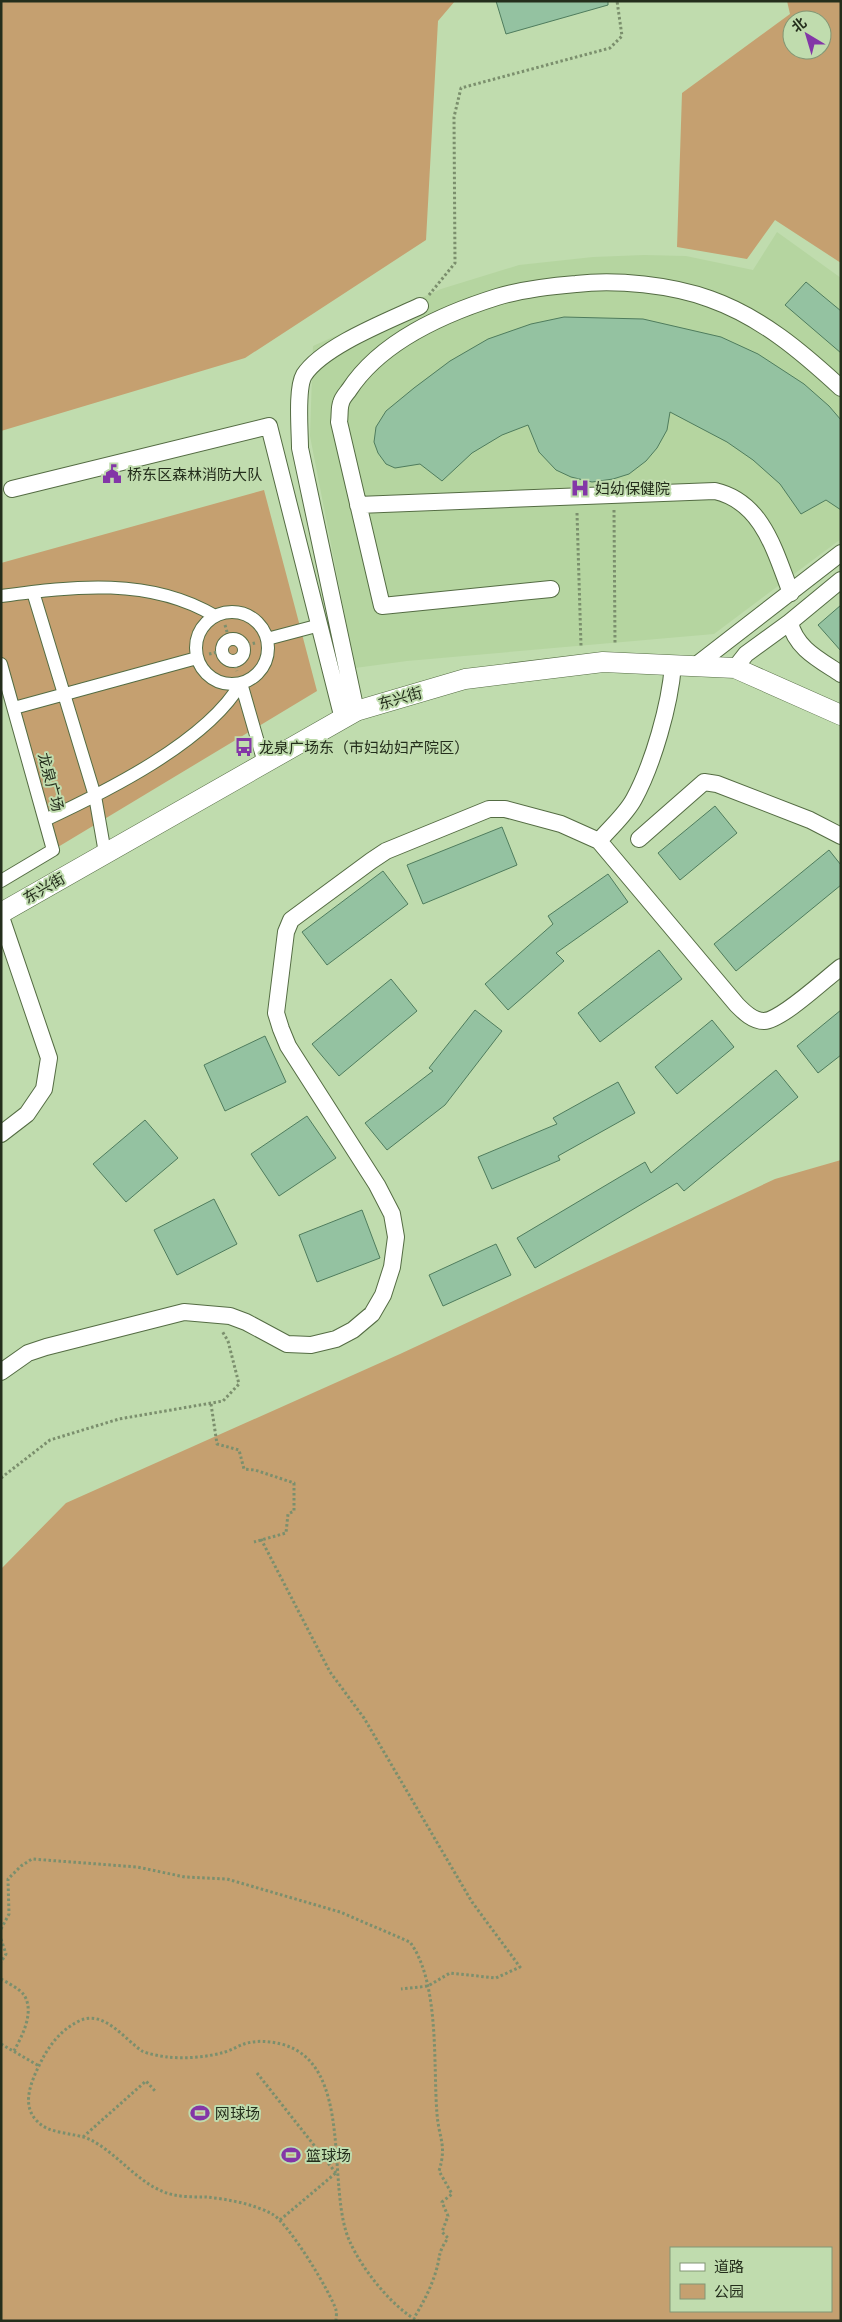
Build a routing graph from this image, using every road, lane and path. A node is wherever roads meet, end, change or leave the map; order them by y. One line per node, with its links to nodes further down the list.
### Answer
1 (617, 1): 2 (path)
2 (420, 306): 29 (street)
3 (841, 388): 7 (street)
4 (12, 489): 16 (street)
5 (614, 495): 6 (street); 12 (street); 19 (path)
6 (576, 496): 7 (street); 21 (path)
7 (358, 505): 10 (street)
8 (841, 553): 12 (street)
9 (841, 580): 15 (street)
10 (551, 589)
11 (33, 592): 13 (street); 14 (street); 27 (street)
12 (791, 593): 23 (street)
13 (1, 596)
14 (215, 616): 17 (street); 18 (street)
15 (790, 622): 24 (street); 25 (street)
16 (320, 625): 17 (street); 29 (street)
17 (267, 639): 26 (street)
18 (197, 658): 26 (street); 27 (street)
19 (615, 662): 21 (street, 东兴街); 22 (street, 东兴街)
20 (1, 664): 28 (street, 龙泉广场)
21 (582, 664): 29 (street, 东兴街)
22 (673, 665): 23 (street, 东兴街); 36 (street)
23 (695, 666): 24 (street, 东兴街)
24 (735, 668): 30 (street, 东兴街)
25 (841, 674)
26 (241, 683): 31 (street); 32 (street)
27 (66, 693): 28 (street); 32 (street)
28 (14, 708): 33 (street, 龙泉广场)
29 (349, 715): 31 (street, 东兴街)
30 (841, 715)
31 (264, 763): 37 (street, 东兴街)
32 (95, 796): 33 (street); 37 (street)
33 (45, 820): 38 (street, 龙泉广场)
34 (841, 836): 35 (street)
35 (639, 839)
36 (600, 841): 41 (street); 44 (street)
37 (105, 853): 39 (street, 东兴街)
38 (1, 881)
39 (1, 913)
40 (1, 917): 42 (street)
41 (841, 967)
42 (1, 1134)
43 (218, 1325): 45 (path)
44 (1, 1372)
45 (211, 1404): 46 (path); 47 (path)
46 (1, 1478)
47 (261, 1540): 48 (path); 53 (path)
48 (254, 1542)
49 (1, 1929): 53 (path)
50 (1, 1939): 51 (path)
51 (1, 1962)
52 (1, 1979): 56 (path)
53 (428, 1986): 54 (path); 63 (path)
54 (401, 1989)
55 (1, 2044): 56 (path)
56 (14, 2051): 57 (path)
57 (39, 2066): 60 (path); 61 (path)
58 (257, 2074): 61 (path)
59 (155, 2090): 60 (path)
60 (82, 2137): 62 (path)
61 (337, 2173): 62 (path); 63 (path)
62 (280, 2220): 64 (path)
63 (413, 2318): 65 (path)
64 (336, 2321)
65 (418, 2321)

